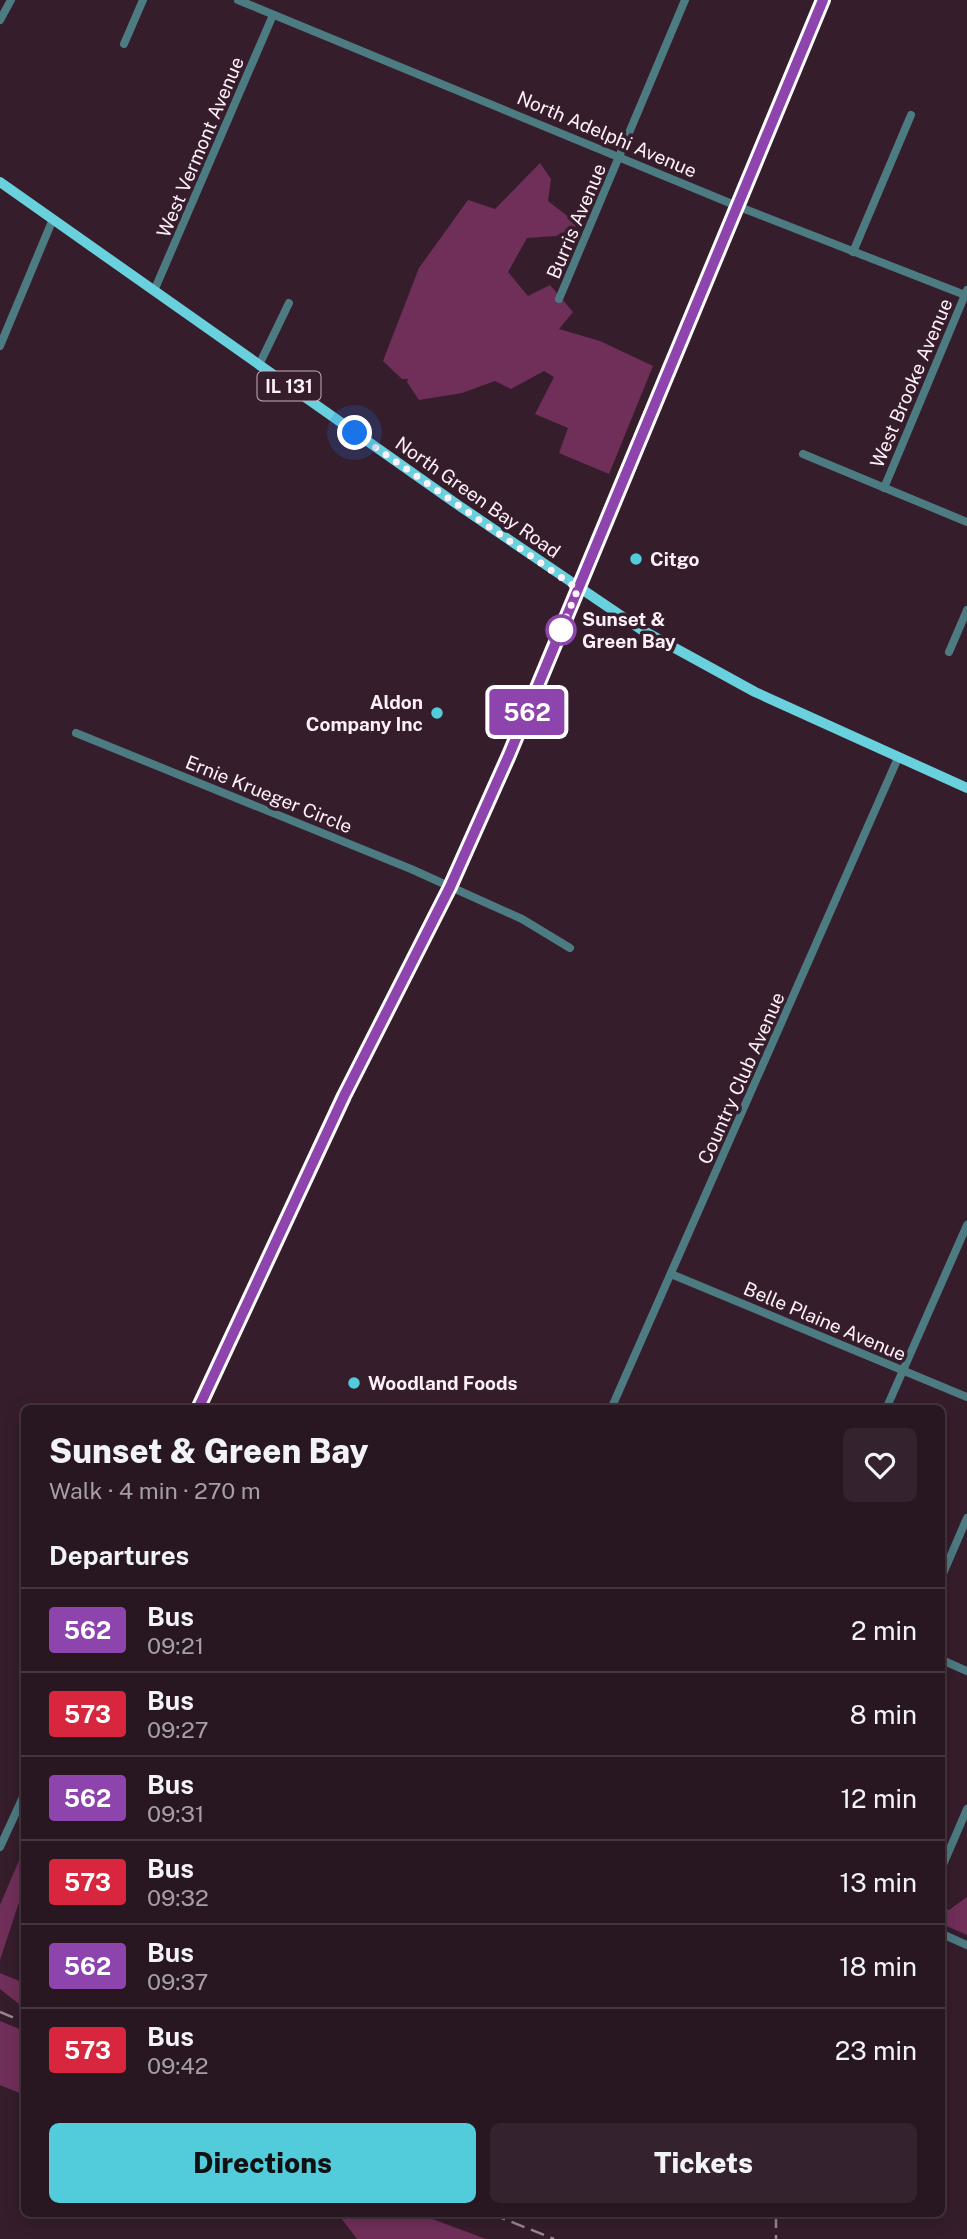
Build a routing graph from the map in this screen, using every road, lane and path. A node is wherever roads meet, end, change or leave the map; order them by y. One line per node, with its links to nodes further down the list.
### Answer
1 (11, 0): 7 (street)
2 (143, 0): 8 (street)
3 (238, 0): 6 (street, North Adelphi Avenue)
4 (685, 0): 10 (street, Burris Avenue)
5 (823, 0): 12 (street)
6 (273, 15): 10 (street, North Adelphi Avenue); 15 (street, West Vermont Avenue)
7 (0, 20)
8 (124, 44)
9 (911, 115): 14 (street)
10 (620, 156): 12 (street, North Adelphi Avenue); 17 (street, Burris Avenue)
11 (0, 182): 13 (main road, North Green Bay Road / IL 131)
12 (737, 206): 14 (street, North Adelphi Avenue); 24 (street)
13 (53, 219): 15 (main road, North Green Bay Road / IL 131); 19 (street)
14 (853, 252): 16 (street, North Adelphi Avenue)
15 (154, 291): 20 (main road, North Green Bay Road / IL 131)
16 (966, 293): 22 (street, West Brooke Avenue)
17 (559, 299)
18 (289, 303): 20 (street)
19 (0, 346)
20 (259, 365): 24 (main road, North Green Bay Road / IL 131)
21 (803, 454): 22 (street)
22 (884, 488): 23 (street)
23 (967, 522)
24 (578, 589): 28 (main road, North Green Bay Road / IL 131); 30 (street)
25 (967, 610): 26 (street)
26 (950, 652)
27 (76, 733): 30 (street, Ernie Krueger Circle)
28 (898, 758): 29 (main road, North Green Bay Road / IL 131); 33 (street, Country Club Avenue)
29 (967, 788)
30 (450, 887): 31 (street, Ernie Krueger Circle); 36 (street)
31 (570, 948)
32 (967, 1225): 34 (street)
33 (671, 1274): 34 (street, Belle Plaine Avenue); 37 (street, Country Club Avenue)
34 (903, 1370): 35 (street, Belle Plaine Avenue); 38 (street)
35 (967, 1396)
36 (200, 1405)
37 (613, 1405)
38 (888, 1405)
39 (967, 1518): 40 (street)
40 (945, 1569)
41 (945, 1661): 42 (street)
42 (967, 1671)
43 (21, 1801): 45 (street)
44 (967, 1809): 46 (street)
45 (0, 1847)
46 (945, 1860)
47 (945, 1935): 48 (street)
48 (967, 1945)

